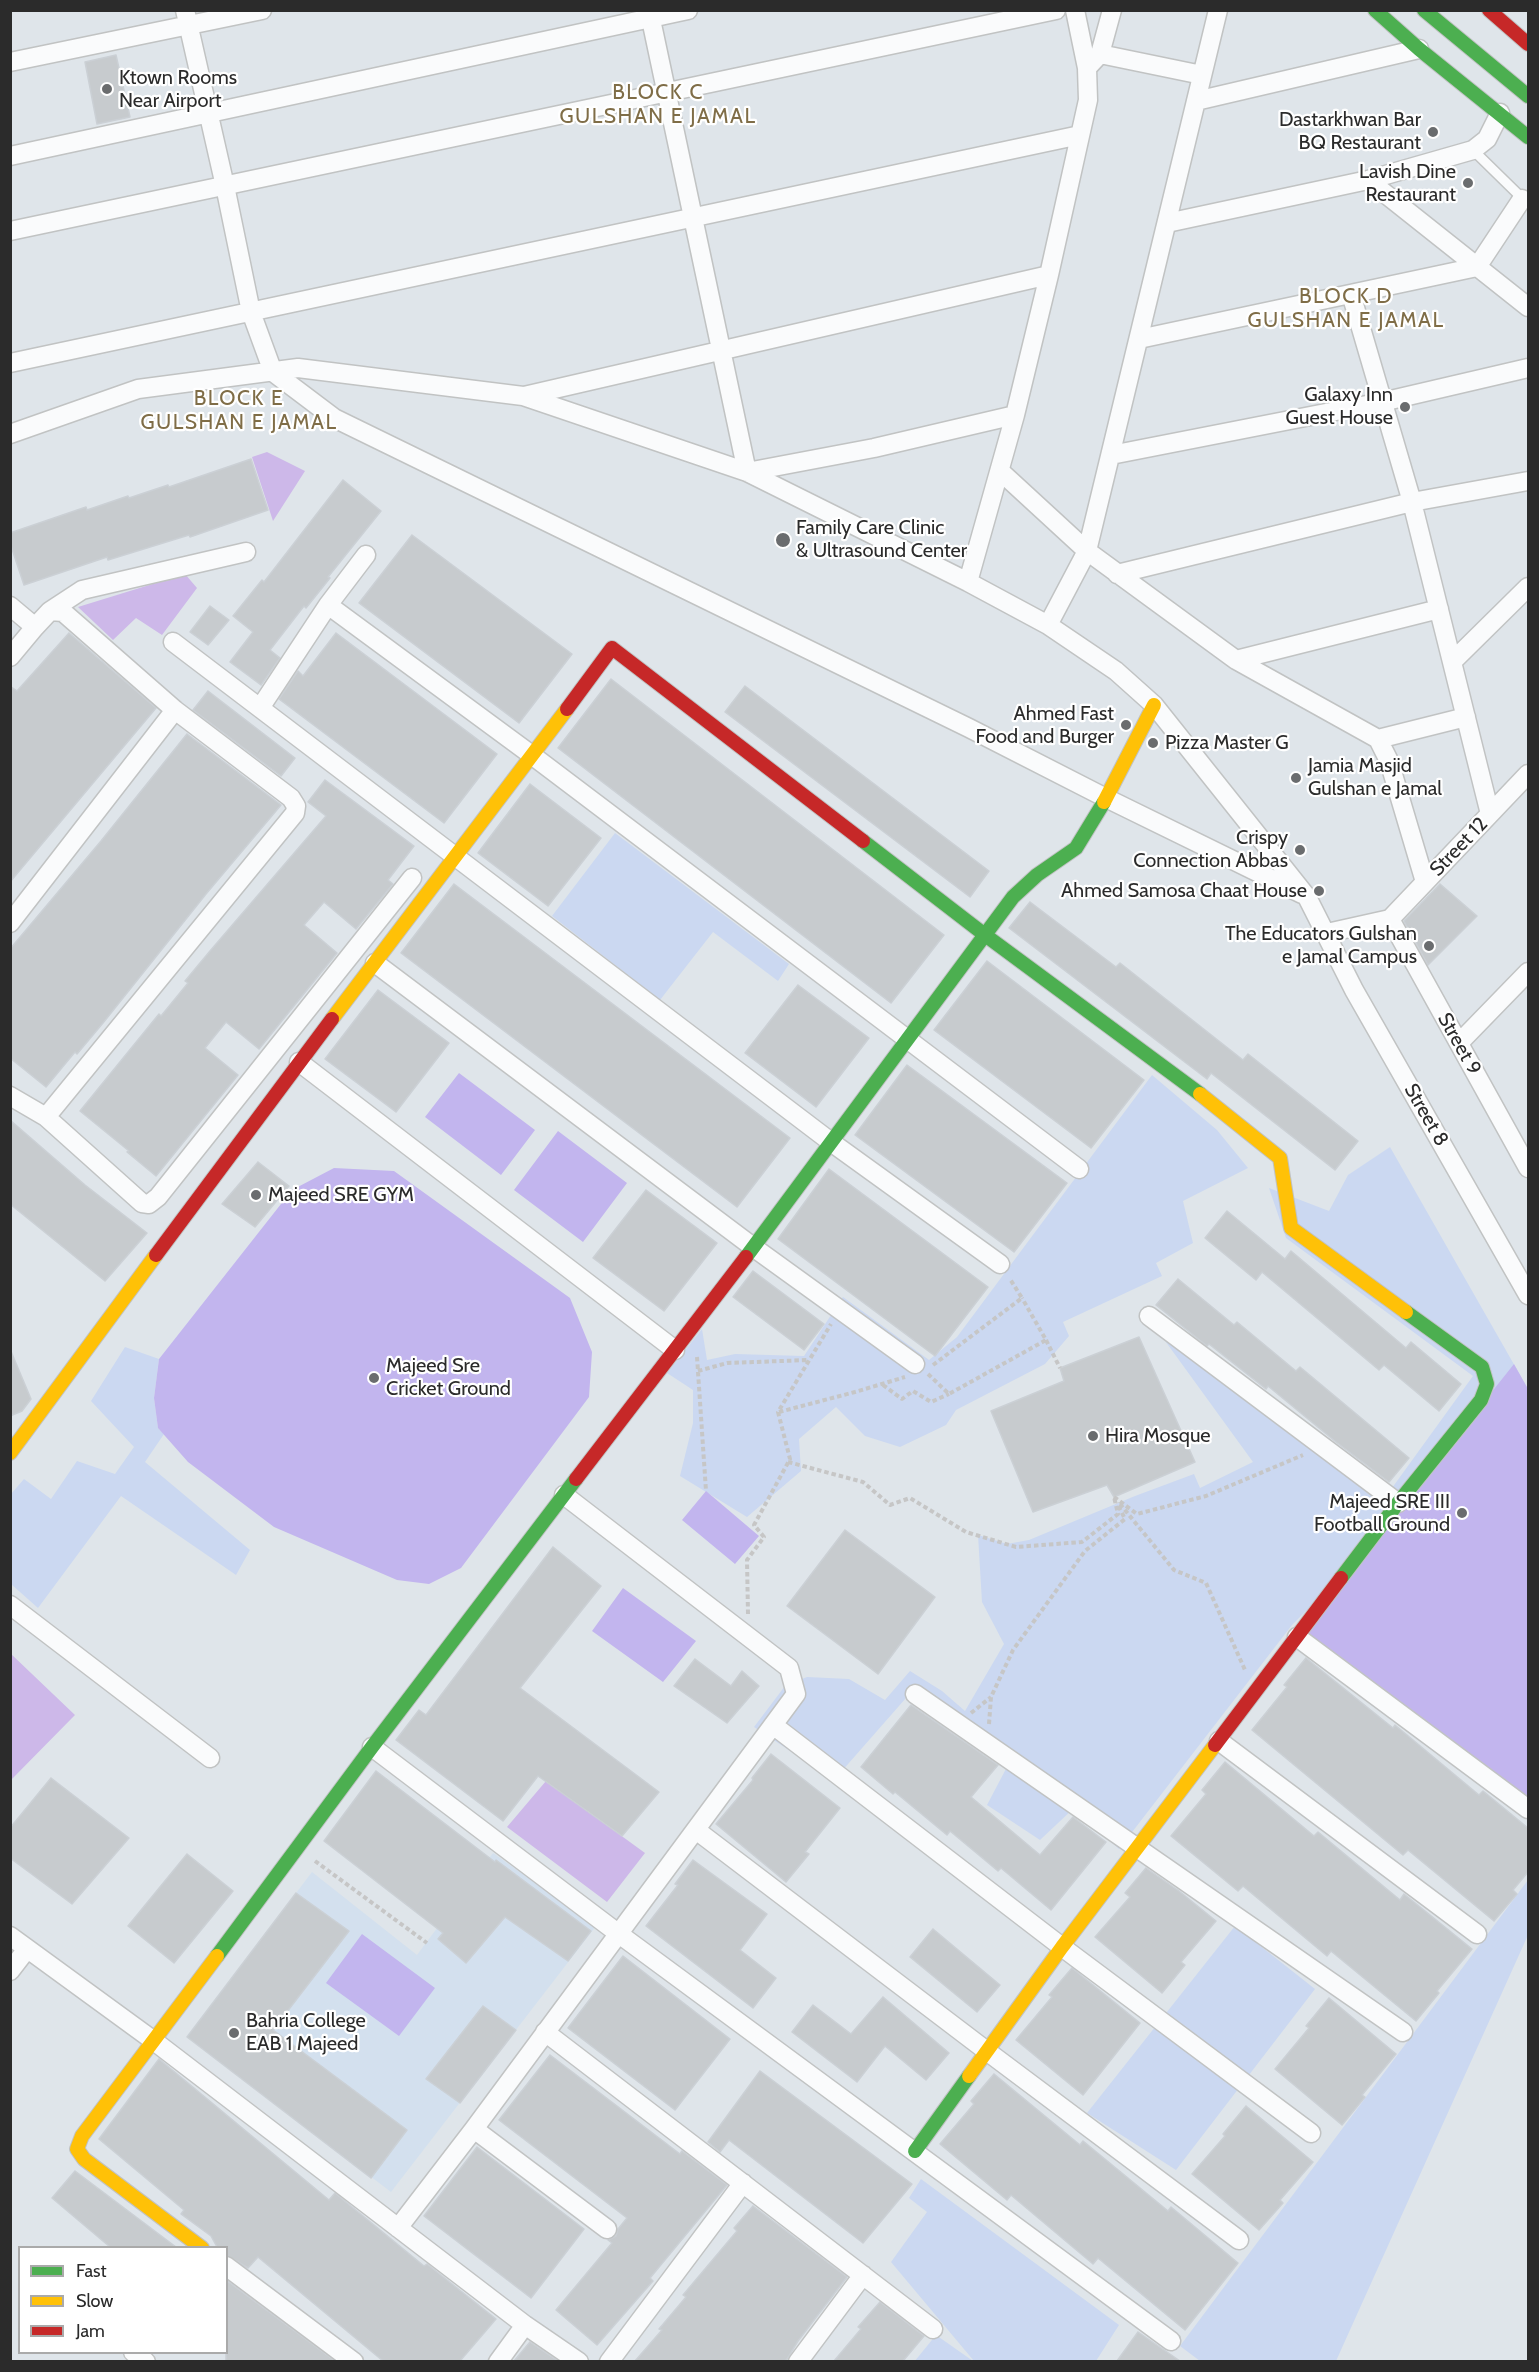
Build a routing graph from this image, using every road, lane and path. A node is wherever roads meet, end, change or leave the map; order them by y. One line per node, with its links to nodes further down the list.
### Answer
1 (262, 10): 11 (street)
2 (688, 10): 10 (street)
3 (1056, 10): 18 (street)
4 (1075, 10): 16 (street)
5 (1112, 10): 14 (street)
6 (1218, 10): 17 (street)
7 (1375, 10): 13 (street)
8 (1424, 10): 19 (street)
9 (1489, 10): 12 (street)
10 (650, 14): 18 (street); 22 (street)
11 (186, 18): 15 (street); 22 (street)
12 (1528, 44)
13 (1419, 49): 20 (street); 21 (street)
14 (1100, 54): 16 (street); 17 (street)
15 (10, 62)
16 (1087, 68): 23 (street)
17 (1202, 75): 20 (street)
18 (667, 93): 28 (street); 30 (street)
19 (1528, 96)
20 (1196, 101): 31 (street)
21 (1500, 113): 24 (street); 25 (street)
22 (208, 115): 26 (street); 28 (street)
23 (1080, 135): 30 (street); 34 (street)
24 (1528, 137)
25 (1473, 150): 27 (street); 29 (lane)
26 (10, 156)
27 (1368, 180): 31 (street); 33 (street)
28 (225, 186): 32 (street); 37 (street)
29 (1525, 202): 33 (street)
30 (693, 217): 37 (street); 39 (street)
31 (1167, 223): 38 (street)
32 (10, 231)
33 (1478, 267): 35 (street); 36 (street)
34 (1049, 275): 39 (street); 45 (street)
35 (1351, 294): 38 (street); 44 (street)
36 (1528, 308)
37 (251, 312): 40 (street); 42 (street)
38 (1139, 339): 47 (street)
39 (722, 352): 43 (street); 49 (street)
40 (10, 363)
41 (1528, 368): 44 (street)
42 (273, 372): 43 (street); 46 (street); 75 (street)
43 (523, 396): 49 (street, Street 8)
44 (1383, 402): 47 (street); 51 (street)
45 (1015, 415): 48 (street); 49 (street)
46 (10, 434)
47 (1111, 455): 52 (street)
48 (1000, 471): 52 (street); 56 (street)
49 (747, 472): 56 (street, Street 8)
50 (1528, 481): 51 (street)
51 (1412, 502): 55 (street); 60 (street)
52 (1087, 551): 55 (street); 62 (street)
53 (246, 552): 61 (street)
54 (366, 555): 58 (street)
55 (1117, 574): 66 (street)
56 (968, 582): 62 (street, Street 8)
57 (1528, 587): 67 (street)
58 (328, 605): 69 (street); 73 (street)
59 (10, 606): 63 (street)
60 (1439, 609): 66 (street); 67 (street)
61 (50, 611): 63 (street); 70 (street)
62 (1048, 625): 68 (street, Street 8)
63 (35, 627): 65 (street)
64 (173, 642): 69 (street)
65 (10, 657)
66 (1236, 660): 72 (street)
67 (1452, 662): 71 (street)
68 (1154, 705): 75 (street); 80 (street, Street 8)
69 (260, 708): 77 (street)
70 (175, 710): 82 (street); 91 (street)
71 (1466, 717): 72 (street); 76 (street)
72 (1378, 739): 79 (street)
73 (533, 756): 77 (street); 84 (street); 87 (street)
74 (1528, 774): 76 (street, Street 12)
75 (1106, 798): 80 (street); 84 (street)
76 (1490, 814): 79 (street, Street 12)
77 (456, 857): 85 (street); 92 (street)
78 (412, 878): 91 (street)
79 (1425, 882): 81 (street, Street 12)
80 (1307, 897): 83 (street, Street 8)
81 (1390, 919): 83 (street); 88 (street, Street 9)
82 (10, 923)
83 (1327, 933): 97 (street, Street 8)
84 (985, 935): 87 (street); 116 (street)
85 (375, 963): 89 (street); 95 (street)
86 (1528, 972): 88 (street)
87 (908, 1038): 92 (street); 94 (street)
88 (1459, 1043): 93 (street, Street 9)
89 (299, 1062): 103 (street); 111 (street)
90 (10, 1096): 91 (street)
91 (46, 1117)
92 (831, 1142): 95 (street); 96 (street)
93 (1527, 1163)
94 (1079, 1169)
95 (753, 1246): 99 (street); 101 (street)
96 (1000, 1264)
97 (1528, 1295)
98 (1022, 1298): 102 (path)
99 (840, 1310): 104 (path); 105 (street)
100 (1149, 1316): 110 (street)
101 (695, 1323): 103 (street); 107 (path)
102 (1046, 1340): 106 (path); 109 (path)
103 (675, 1350): 114 (street)
104 (809, 1360): 107 (path); 112 (path)
105 (915, 1364): 109 (path)
106 (1060, 1368)
107 (698, 1371): 113 (path)
108 (882, 1384): 109 (path)
109 (949, 1394)
110 (1323, 1447): 115 (path); 116 (street)
111 (10, 1454)
112 (788, 1462): 115 (path); 118 (path)
113 (706, 1491)
114 (564, 1495): 118 (street); 125 (street)
115 (1114, 1497): 120 (path); 124 (path)
116 (1398, 1503): 119 (street)
117 (10, 1605): 126 (street)
118 (748, 1636): 122 (street)
119 (1297, 1637): 120 (street); 127 (street)
120 (1255, 1693): 123 (street)
121 (915, 1694): 124 (street)
122 (773, 1725): 128 (street); 135 (street)
123 (1219, 1741): 129 (street); 132 (street)
124 (988, 1743): 129 (street)
125 (372, 1747): 130 (street); 131 (street)
126 (210, 1758)
127 (1528, 1809)
128 (696, 1830): 131 (street); 141 (street)
129 (1139, 1847): 135 (street); 139 (street)
130 (297, 1848): 134 (path); 140 (street)
131 (619, 1934): 138 (street); 144 (street)
132 (1477, 1934)
133 (10, 1936): 136 (street)
134 (427, 1942)
135 (1062, 1947): 141 (street); 143 (street)
136 (27, 1949): 137 (street); 140 (street)
137 (10, 1971)
138 (545, 2032): 142 (street); 145 (street)
139 (1403, 2032)
140 (154, 2041): 146 (street); 149 (street)
141 (988, 2052): 144 (street); 148 (street)
142 (474, 2129): 146 (street); 147 (street)
143 (1311, 2133)
144 (915, 2151): 154 (street)
145 (743, 2183): 151 (street); 158 (street)
146 (398, 2228): 152 (street)
147 (606, 2229)
148 (1239, 2240)
149 (201, 2246)
150 (228, 2267): 155 (street)
151 (863, 2275): 153 (street); 159 (street)
152 (525, 2325): 156 (street); 157 (street)
153 (933, 2329)
154 (1171, 2340)
155 (354, 2361)
156 (498, 2361)
157 (579, 2361)
158 (609, 2361)
159 (798, 2361)

